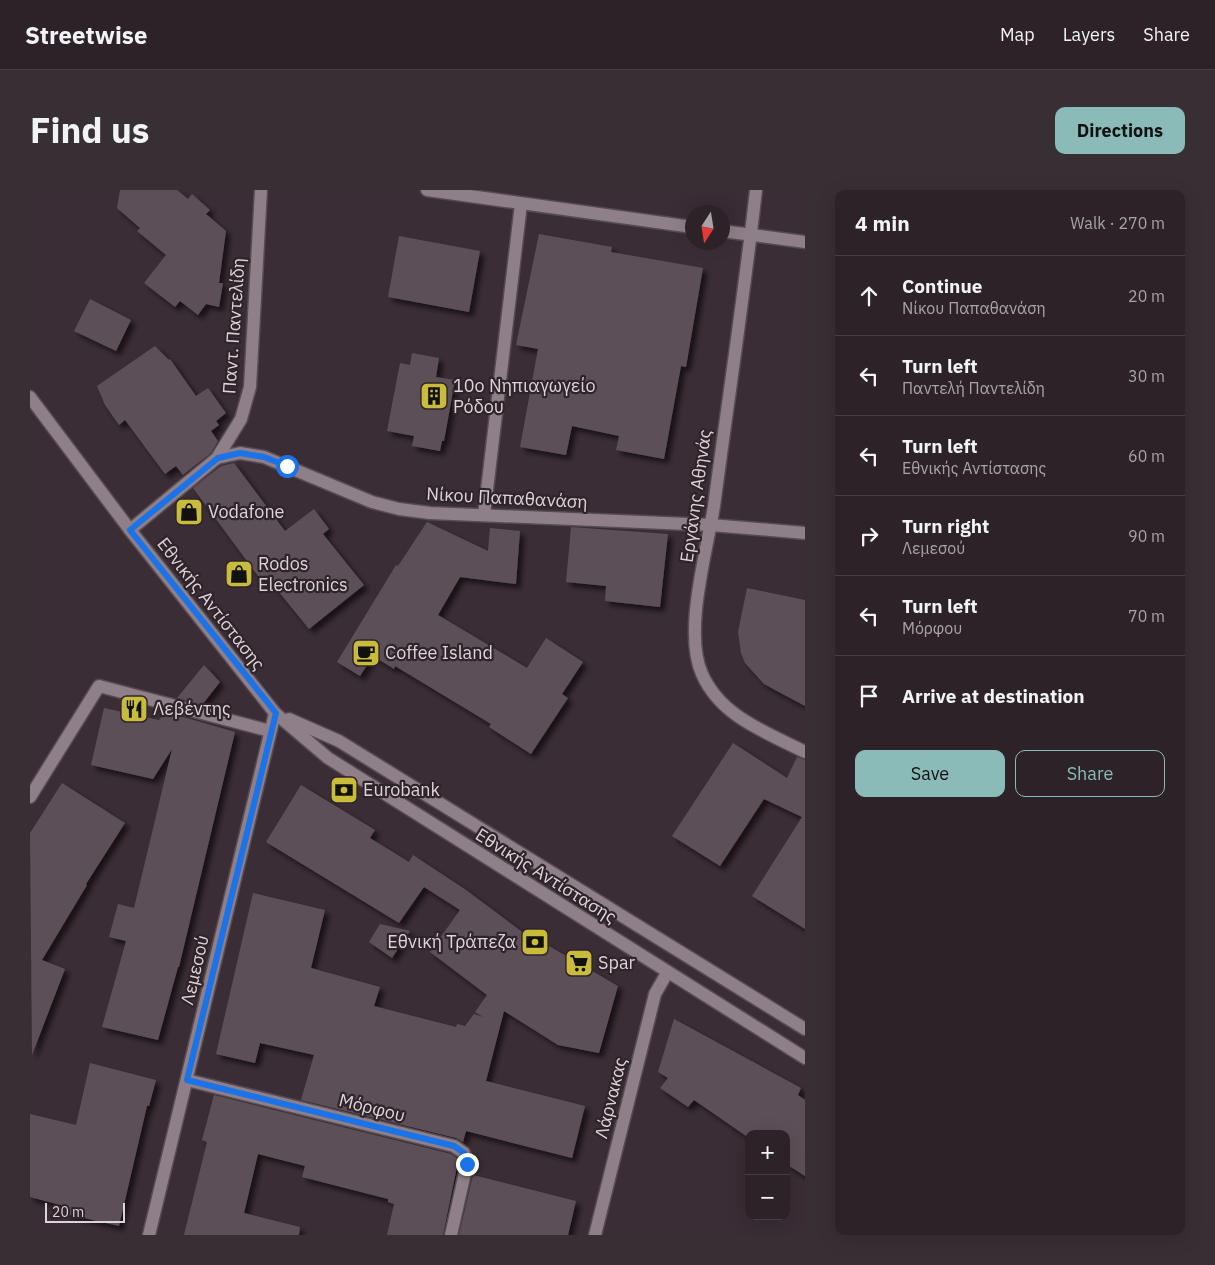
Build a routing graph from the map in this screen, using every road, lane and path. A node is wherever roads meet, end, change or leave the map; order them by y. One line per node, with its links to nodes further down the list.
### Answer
1 (262, 190): 10 (street, Παντ. Παντελίδη)
2 (426, 190): 4 (street)
3 (756, 190): 7 (street, Εργάνης Αθηνάς)
4 (520, 204): 5 (street); 11 (street)
5 (685, 226)
6 (730, 232): 7 (street)
7 (751, 235): 8 (street); 12 (street, Εργάνης Αθηνάς)
8 (805, 242)
9 (30, 397): 13 (street, Εθνικής Αντίστασης)
10 (218, 458): 11 (street, Νίκου Παπαθανάση); 13 (street)
11 (484, 515): 12 (street, Νίκου Παπαθανάση)
12 (711, 526): 14 (street, Νίκου Παπαθανάση); 17 (street, Εργάνης Αθηνάς)
13 (130, 530): 15 (street, Εθνικής Αντίστασης)
14 (805, 533)
15 (276, 713): 16 (street, Λεμεσού); 19 (street, Εθνικής Αντίστασης); 20 (street, Εθνικής Αντίστασης)
16 (270, 731): 18 (street); 22 (street, Λεμεσού)
17 (805, 752)
18 (30, 797)
19 (667, 972): 21 (street, Εθνικής Αντίστασης); 25 (street, Λάρνακας)
20 (805, 1029)
21 (805, 1058)
22 (187, 1080): 23 (street, Λεμεσού); 24 (street, Μόρφου)
23 (149, 1235)
24 (451, 1235)
25 (595, 1235)

